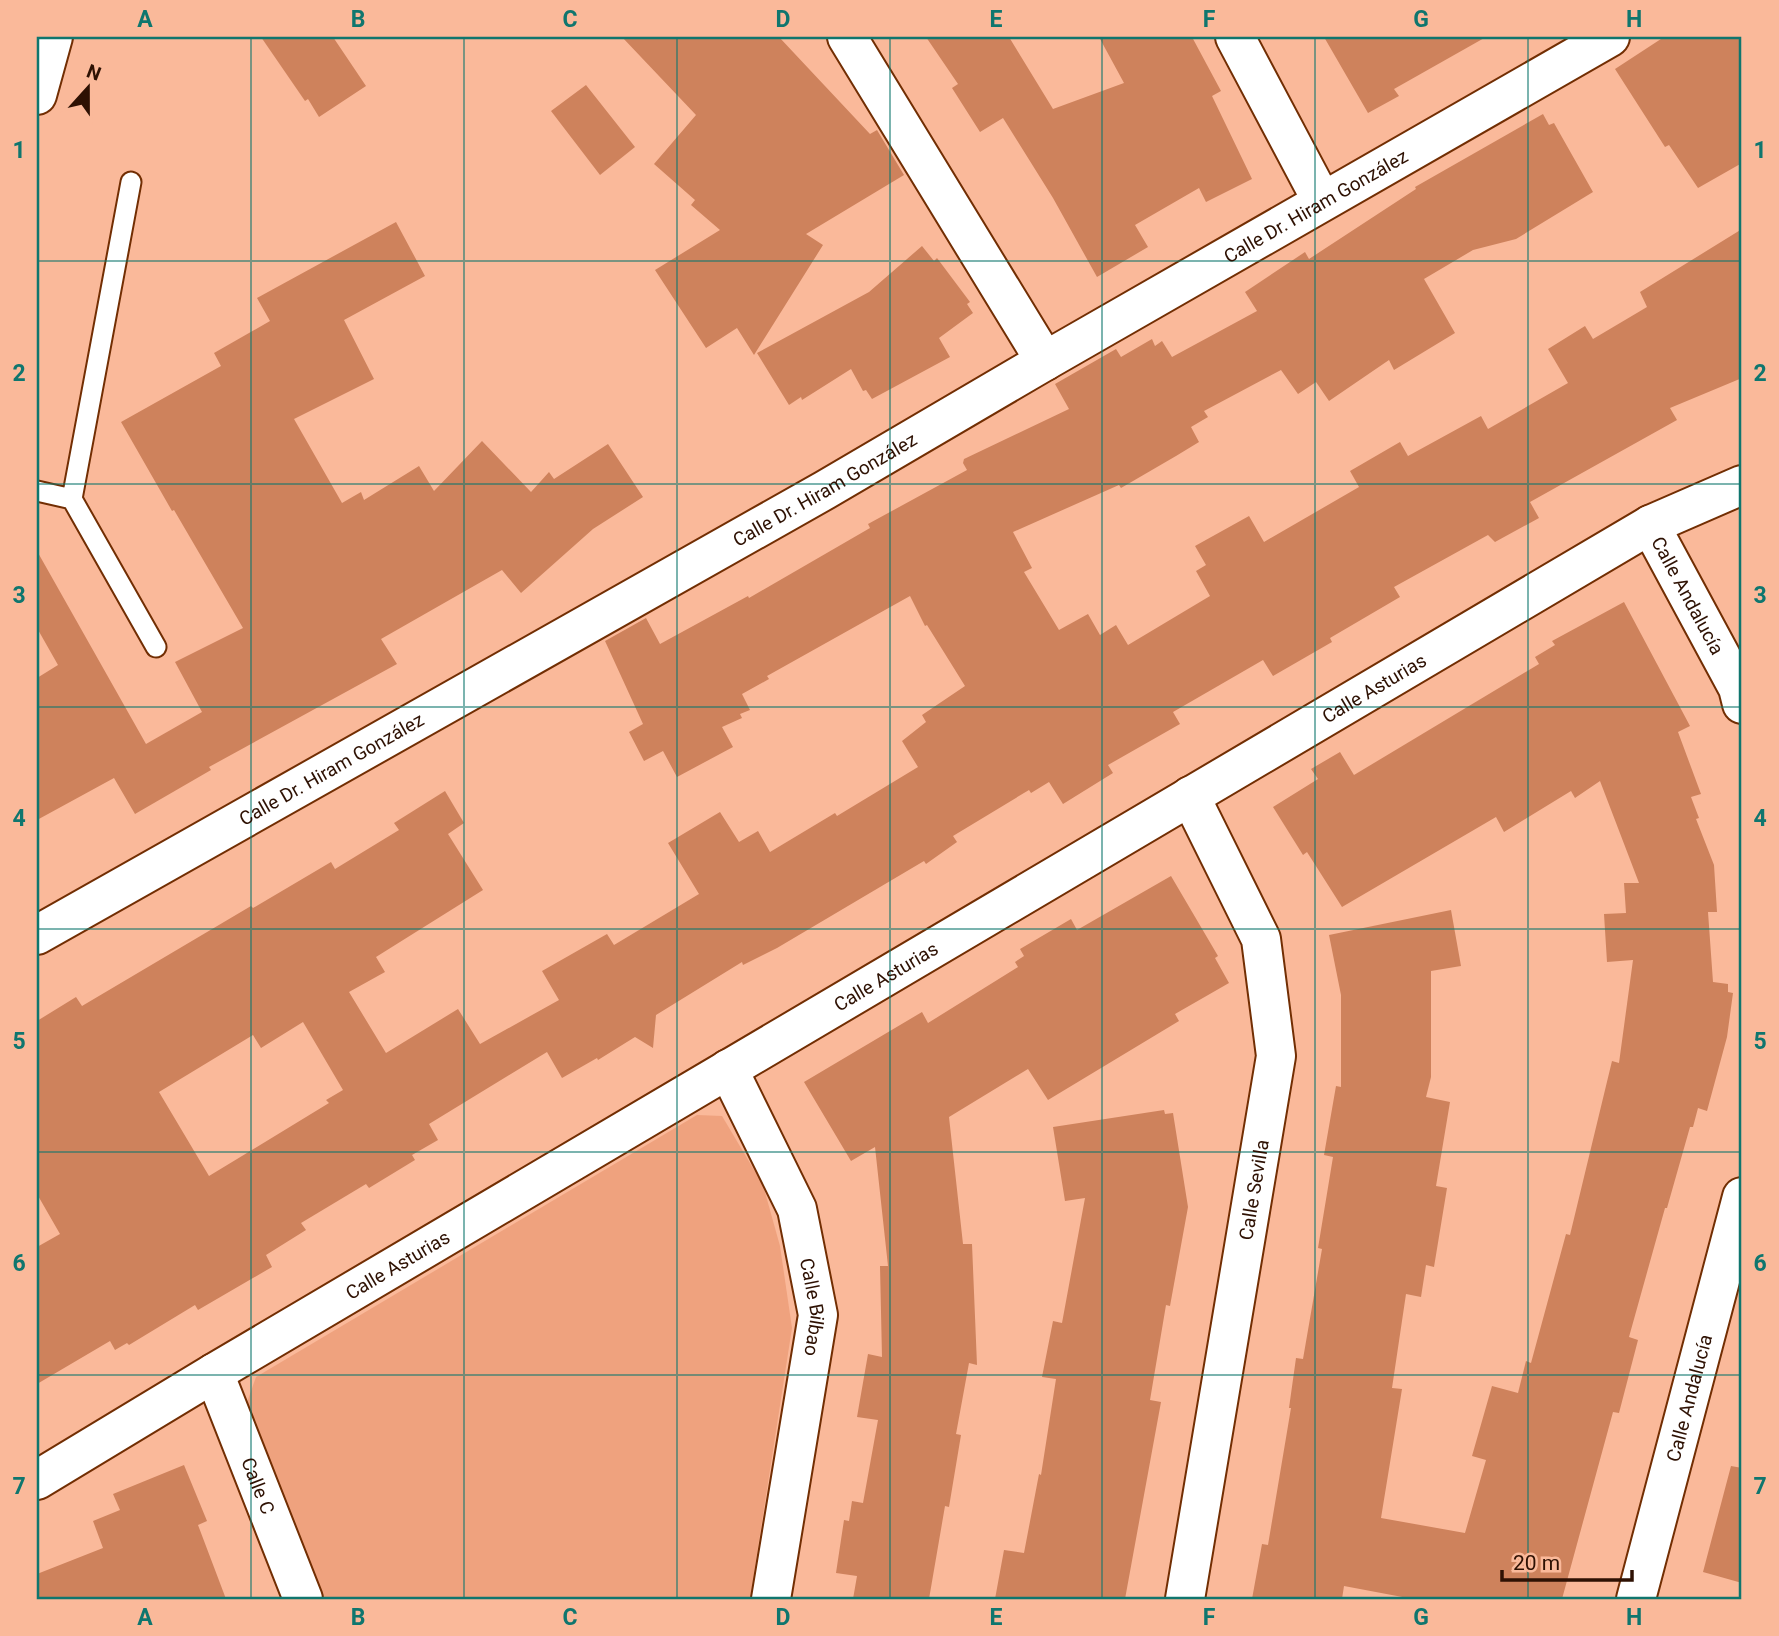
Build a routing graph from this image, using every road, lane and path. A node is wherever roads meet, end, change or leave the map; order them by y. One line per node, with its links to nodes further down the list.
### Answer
1 (53, 37): 5 (street)
2 (847, 37): 8 (street)
3 (1235, 37): 7 (street)
4 (1610, 37): 7 (street, Calle Dr. Hiram González)
5 (37, 94)
6 (131, 182): 11 (lane)
7 (1322, 201): 8 (street, Calle Dr. Hiram González)
8 (1045, 361): 16 (street, Calle Dr. Hiram González)
9 (1742, 485): 12 (street, Calle Asturias)
10 (37, 491): 11 (lane)
11 (72, 499): 13 (lane)
12 (1650, 525): 14 (street, Calle Andalucía); 15 (street, Calle Asturias)
13 (156, 647)
14 (1742, 704)
15 (1190, 796): 17 (street, Calle Asturias); 23 (street, Calle Sevilla)
16 (37, 936)
17 (728, 1069): 19 (street, Calle Asturias); 22 (street, Calle Bilbao)
18 (1742, 1197): 24 (street, Calle Andalucía)
19 (214, 1373): 20 (street, Calle Asturias); 21 (street, Calle C)
20 (37, 1480)
21 (303, 1599)
22 (771, 1599)
23 (1185, 1599)
24 (1636, 1599)

